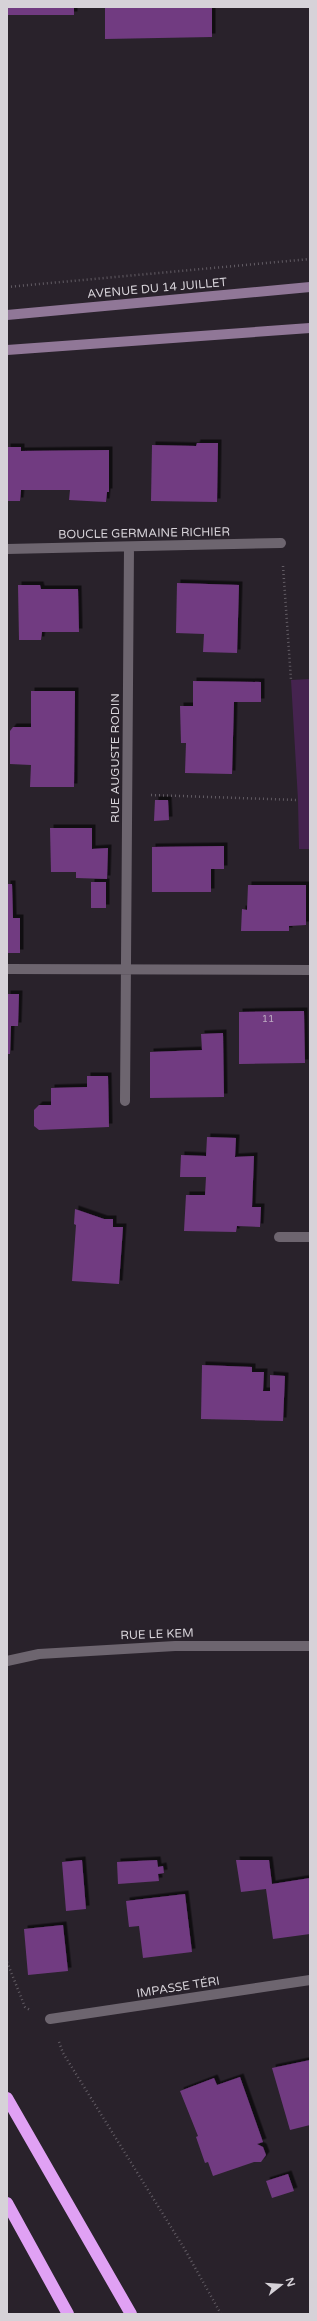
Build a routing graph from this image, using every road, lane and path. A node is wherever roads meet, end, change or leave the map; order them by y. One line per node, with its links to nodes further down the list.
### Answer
1 (310, 259): 2 (path)
2 (7, 287)
3 (310, 288): 4 (main road, AVENUE DU 14 JUILLET)
4 (7, 315)
5 (310, 328): 6 (main road)
6 (7, 350)
7 (281, 543): 8 (street, BOUCLE GERMAINE RICHIER); 10 (path)
8 (129, 546): 9 (street, BOUCLE GERMAINE RICHIER); 11 (street, RUE AUGUSTE RODIN)
9 (7, 549)
10 (291, 680)
11 (127, 794): 12 (path); 14 (street, RUE AUGUSTE RODIN)
12 (298, 800)
13 (7, 969): 14 (street)
14 (126, 969): 15 (street); 16 (street, RUE AUGUSTE RODIN)
15 (310, 970)
16 (125, 1101)
17 (280, 1237): 18 (street)
18 (310, 1237)
19 (310, 1646): 20 (street, RUE LE KEM)
20 (7, 1661)
21 (7, 1962): 23 (path)
22 (310, 1980): 23 (street, IMPASSE TÉRI)
23 (50, 2019): 28 (path)
24 (7, 2098): 27 (highway)
25 (7, 2203): 26 (highway)
26 (68, 2314)
27 (131, 2314)
28 (221, 2314)

